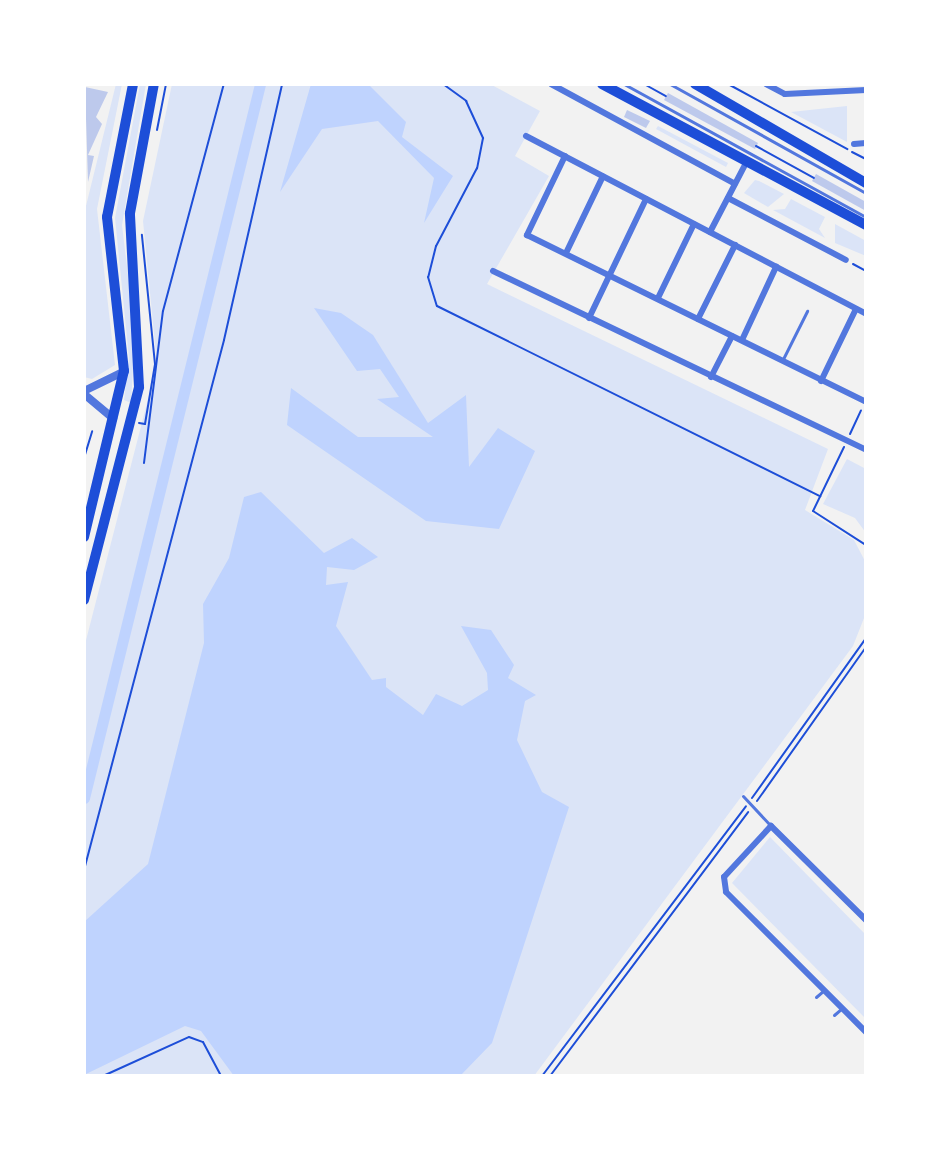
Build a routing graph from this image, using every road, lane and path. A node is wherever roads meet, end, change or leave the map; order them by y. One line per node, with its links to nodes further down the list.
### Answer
1 (133, 84): 56 (main road)
2 (154, 84): 61 (main road)
3 (166, 84): 21 (path)
4 (224, 84): 67 (path)
5 (282, 84): 78 (path)
6 (443, 84): 68 (path)
7 (551, 84): 31 (street)
8 (602, 84): 27 (main road)
9 (624, 84): 35 (lane)
10 (644, 84): 18 (path)
11 (670, 84): 32 (lane)
12 (695, 84): 30 (main road)
13 (728, 84): 19 (path)
14 (766, 84): 17 (street)
15 (791, 84): 17 (street)
16 (866, 90): 17 (street)
17 (785, 94): 19 (path)
18 (666, 96)
19 (776, 110): 26 (path)
20 (526, 136): 25 (street)
21 (154, 142)
22 (866, 143): 23 (street)
23 (854, 144)
24 (756, 146): 29 (path)
25 (565, 156): 28 (street); 41 (street)
26 (866, 159)
27 (747, 161): 31 (street); 37 (main road)
28 (603, 176): 34 (street); 41 (street)
29 (814, 178)
30 (866, 183)
31 (735, 184): 33 (street)
32 (866, 193)
33 (728, 198): 39 (street); 42 (street)
34 (646, 199): 36 (street); 46 (street)
35 (866, 217)
36 (694, 224): 39 (street); 47 (street)
37 (866, 225)
38 (142, 229): 61 (path)
39 (710, 232): 40 (street)
40 (735, 245): 43 (street); 52 (street)
41 (566, 253): 46 (street)
42 (846, 260): 45 (path)
43 (776, 267): 48 (street); 54 (street)
44 (493, 271): 51 (street)
45 (866, 271)
46 (608, 275): 47 (street); 51 (street)
47 (658, 298): 52 (street)
48 (856, 309): 50 (street); 58 (street)
49 (807, 311): 55 (lane)
50 (866, 314)
51 (589, 318): 57 (street)
52 (698, 319): 53 (street)
53 (732, 336): 54 (street); 57 (street)
54 (742, 340): 55 (street)
55 (782, 362): 58 (street)
56 (124, 371): 59 (street); 62 (main road)
57 (711, 377): 64 (street)
58 (821, 381): 60 (street)
59 (84, 393): 62 (street)
60 (866, 402): 64 (path)
61 (131, 421): 71 (main road)
62 (113, 424): 69 (main road)
63 (92, 431): 66 (path)
64 (846, 441): 65 (street); 68 (path)
65 (866, 450)
66 (84, 458)
67 (144, 463)
68 (820, 496): 70 (path)
69 (84, 537)
70 (866, 545)
71 (84, 600)
72 (866, 638): 75 (path)
73 (866, 647): 76 (path)
74 (743, 796): 75 (lane)
75 (749, 802): 76 (lane); 87 (path)
76 (753, 806): 77 (lane); 88 (path)
77 (771, 826): 79 (street); 80 (street)
78 (84, 870)
79 (866, 920)
80 (824, 990): 81 (lane); 82 (street)
81 (816, 997)
82 (842, 1008): 83 (lane); 84 (street)
83 (834, 1015)
84 (866, 1032)
85 (103, 1076): 86 (path)
86 (221, 1076)
87 (542, 1076)
88 (550, 1076)

